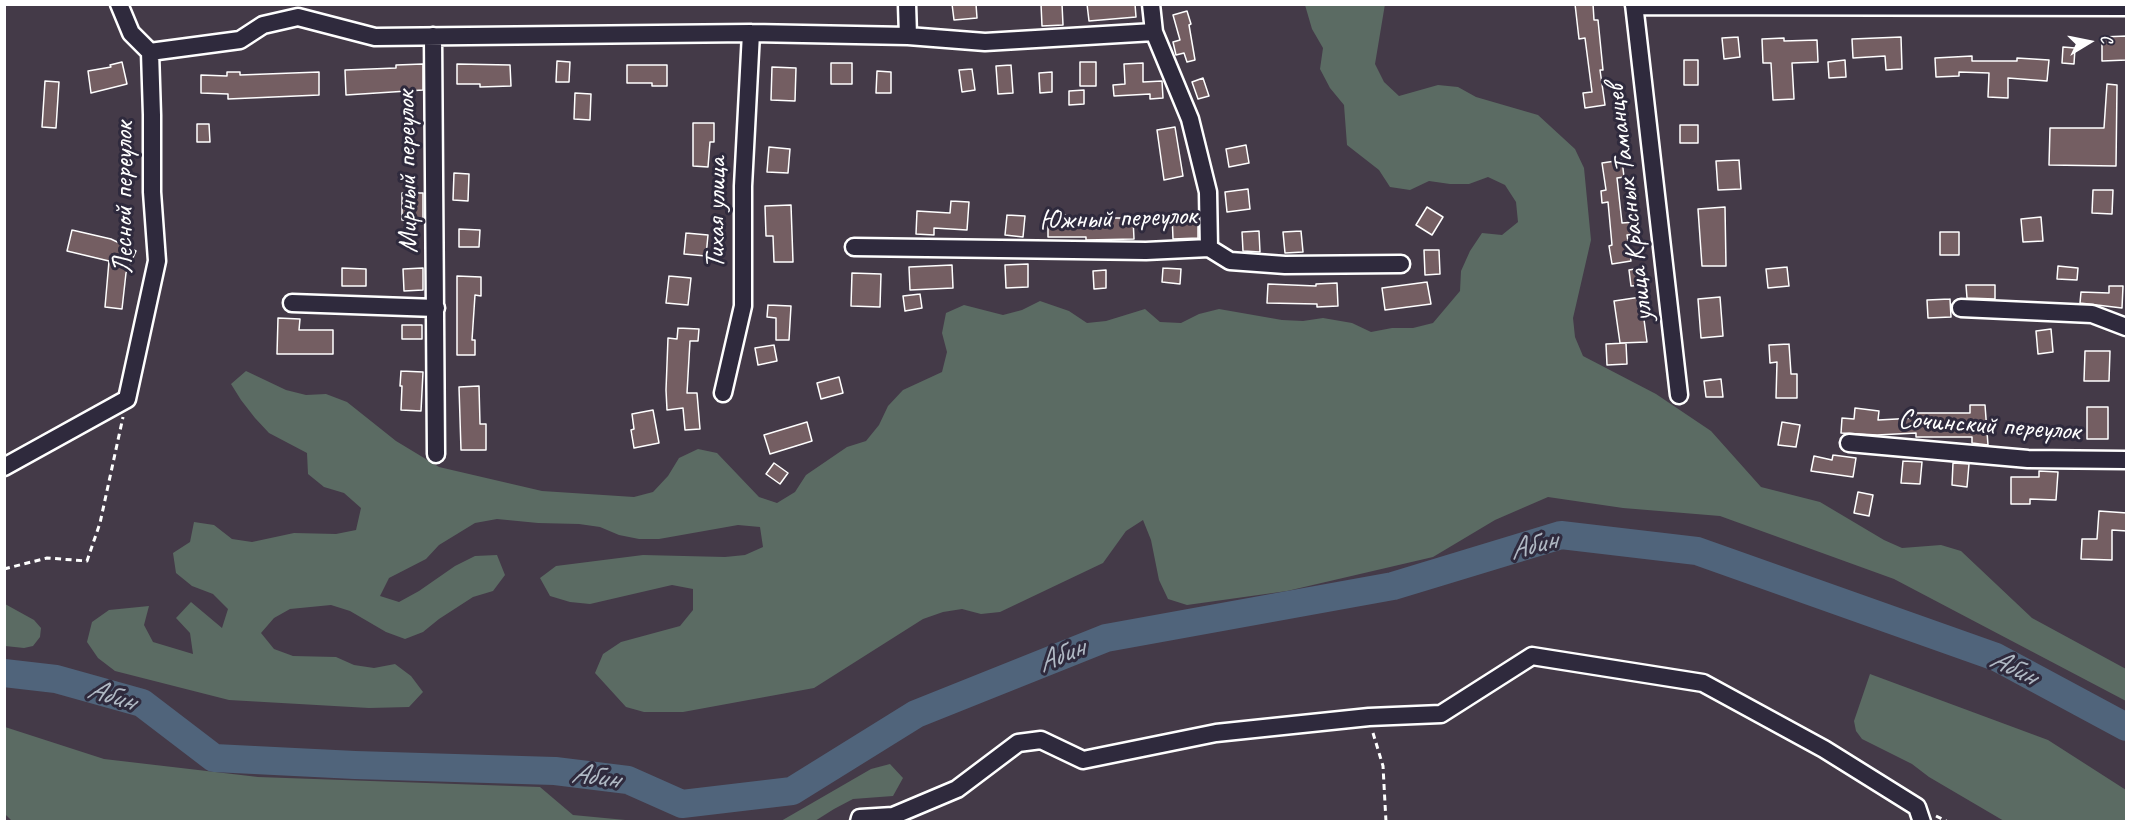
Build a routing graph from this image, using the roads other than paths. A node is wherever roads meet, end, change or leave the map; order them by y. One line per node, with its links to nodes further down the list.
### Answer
1 (119, 4): 10 (street)
2 (907, 4): 9 (street)
3 (1151, 4): 6 (street, Южный переулок)
4 (1634, 5): 5 (street); 19 (street, улица Красных Таманцев)
5 (2127, 7)
6 (1154, 32): 9 (street); 12 (street, Южный переулок)
7 (751, 33): 8 (street); 9 (street); 18 (street, Тихая улица)
8 (433, 36): 10 (street); 15 (street, Мирный переулок)
9 (908, 36)
10 (150, 52): 23 (street, Лесной переулок)
11 (854, 247): 12 (street, Южный переулок)
12 (1209, 248): 13 (street)
13 (1401, 264)
14 (292, 303): 15 (street)
15 (436, 308): 21 (street, Мирный переулок)
16 (1961, 308): 17 (street)
17 (2127, 327)
18 (723, 393)
19 (1679, 394)
20 (1849, 443): 22 (street, Сочинский переулок)
21 (436, 454)
22 (2127, 460)
23 (4, 467)
24 (859, 822): 25 (street)
25 (1922, 822)

